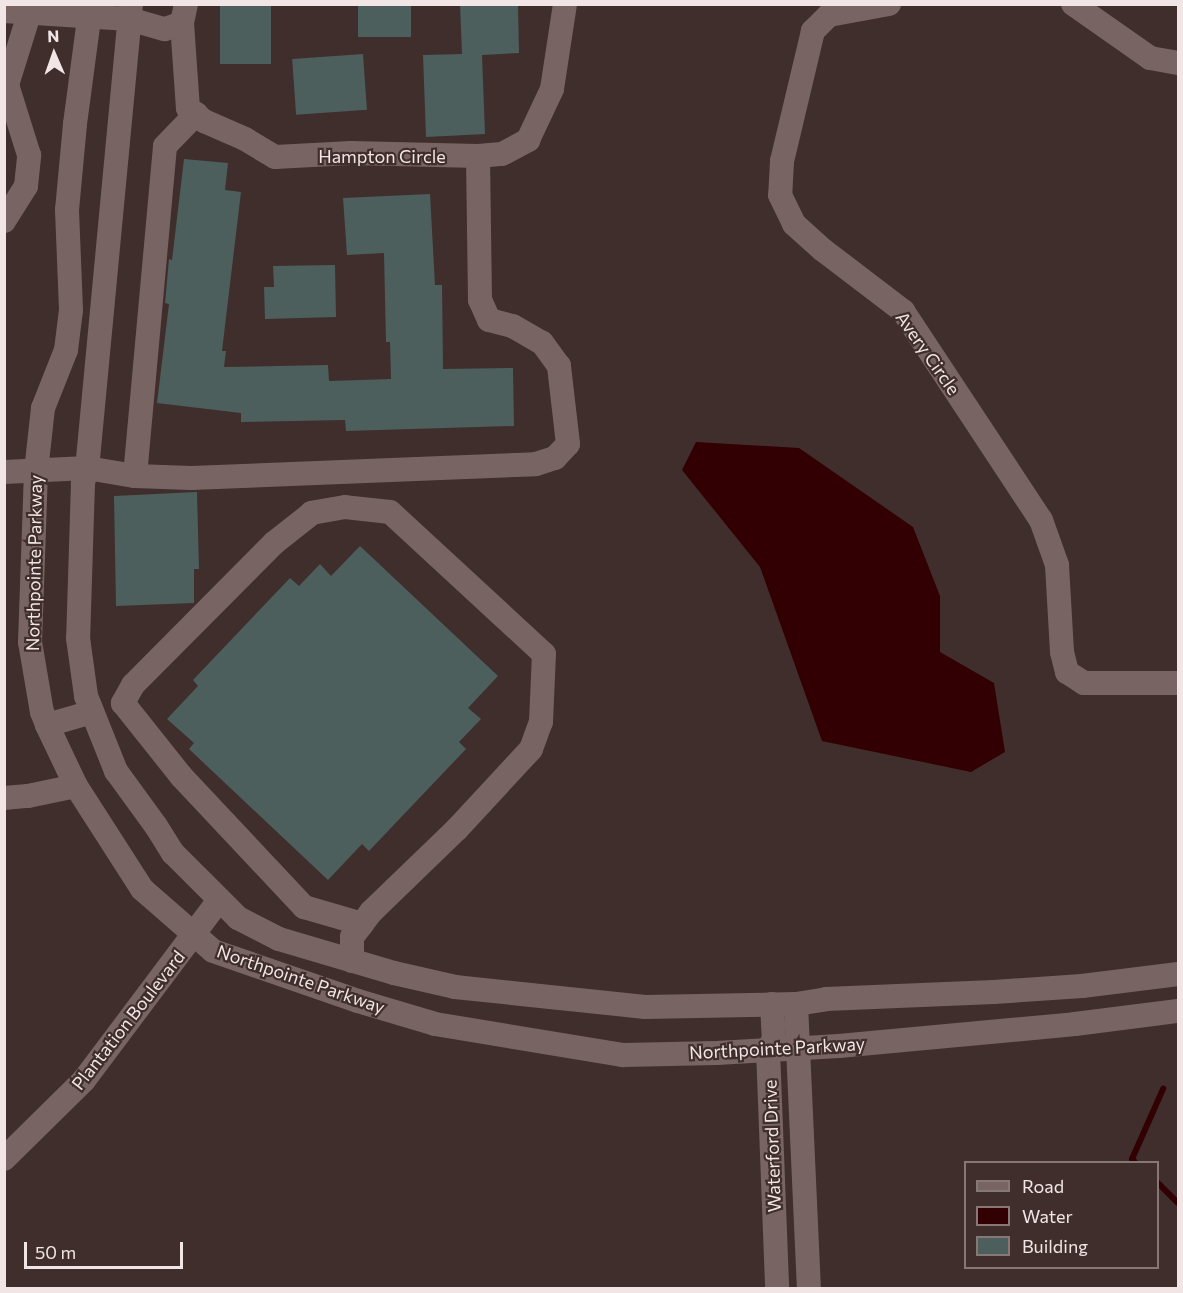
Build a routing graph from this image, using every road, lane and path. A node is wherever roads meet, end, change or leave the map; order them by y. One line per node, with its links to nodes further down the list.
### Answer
1 (565, 4): 11 (street, Hampton Circle)
2 (889, 4): 17 (street, Avery Circle)
3 (1073, 4): 9 (street)
4 (4, 11): 5 (street)
5 (30, 11): 6 (street); 12 (street)
6 (90, 11): 7 (street); 14 (street, Northpointe Parkway)
7 (130, 12): 8 (street); 13 (street, Northpointe Parkway)
8 (184, 14): 10 (street)
9 (1179, 63)
10 (196, 114): 11 (street, Hampton Circle); 16 (street)
11 (478, 156): 16 (street)
12 (4, 220)
13 (87, 468): 14 (street); 16 (street); 18 (street, Northpointe Parkway)
14 (36, 471): 15 (street); 19 (street, Northpointe Parkway)
15 (4, 472)
16 (135, 476)
17 (1179, 683)
18 (92, 712): 19 (street); 22 (street, Northpointe Parkway)
19 (47, 725): 20 (street, Northpointe Parkway)
20 (76, 786): 21 (street); 24 (street, Northpointe Parkway)
21 (4, 798)
22 (219, 900): 24 (street, Plantation Boulevard); 25 (street, Northpointe Parkway)
23 (362, 924): 23 (street); 25 (street)
24 (194, 934): 31 (street, Northpointe Parkway); 34 (street, Plantation Boulevard)
25 (352, 961): 27 (street, Northpointe Parkway)
26 (1179, 975): 28 (street, Northpointe Parkway)
27 (771, 1004): 28 (street, Northpointe Parkway); 31 (street, Waterford Drive)
28 (796, 1004): 30 (street, Waterford Drive)
29 (1179, 1011): 30 (street, Northpointe Parkway)
30 (799, 1049): 31 (street, Northpointe Parkway); 33 (street, Waterford Drive)
31 (768, 1050): 32 (street, Waterford Drive)
32 (773, 1146): 33 (street); 35 (street, Waterford Drive)
33 (803, 1146): 36 (street, Waterford Drive)
34 (4, 1159)
35 (777, 1288)
36 (809, 1288)

